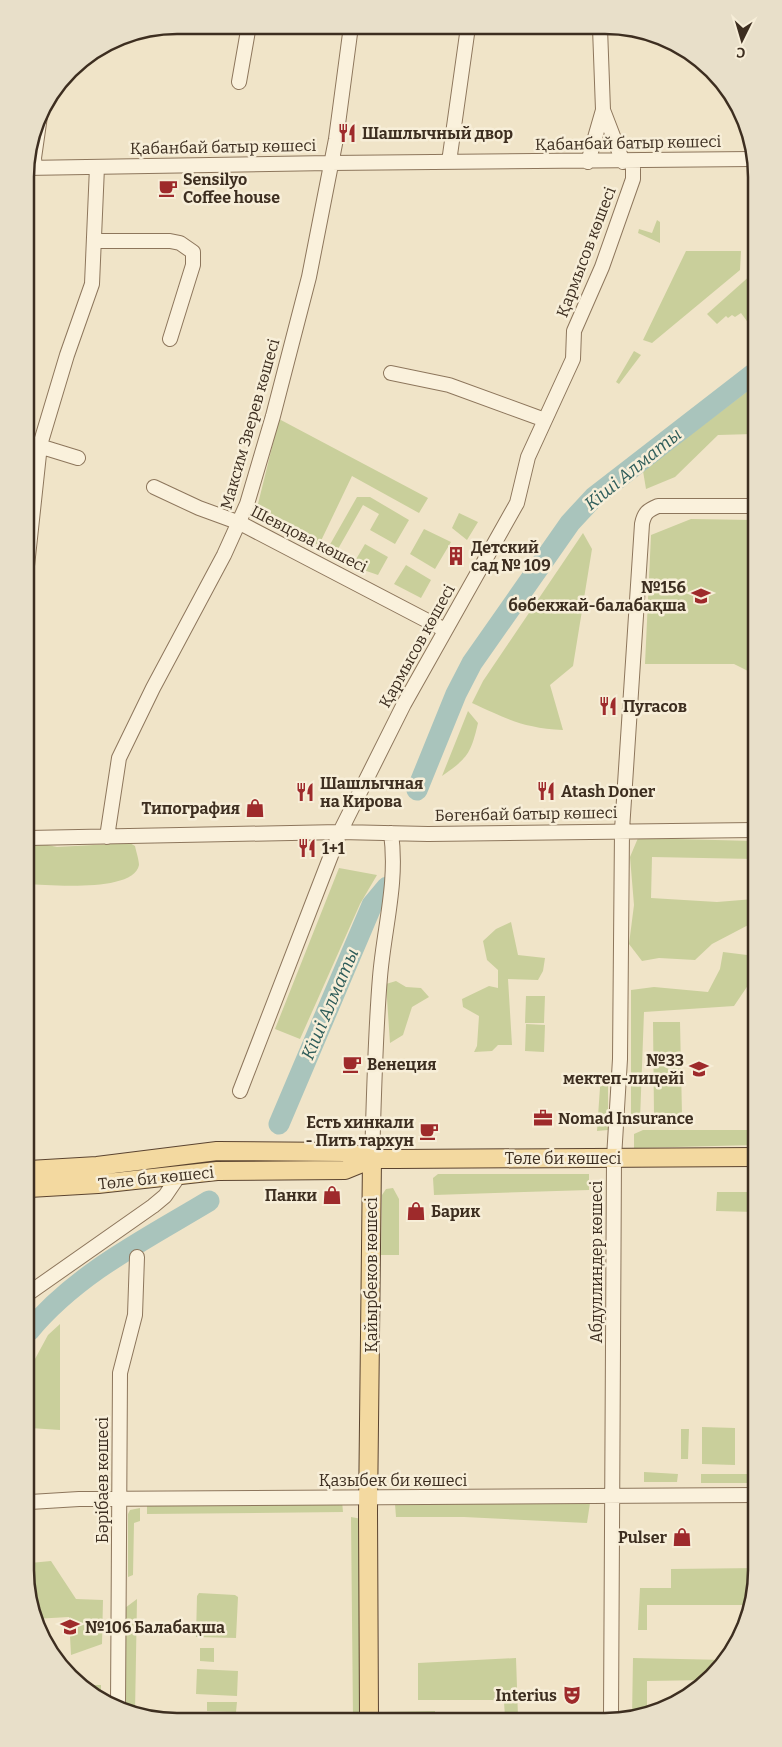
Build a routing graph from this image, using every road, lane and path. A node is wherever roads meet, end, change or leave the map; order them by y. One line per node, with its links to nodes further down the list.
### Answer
1 (248, 34): 5 (street)
2 (351, 34): 11 (street, Максим Зверев көшесі)
3 (467, 34): 9 (street)
4 (600, 34): 6 (street)
5 (239, 82)
6 (603, 110): 8 (street); 10 (street)
7 (747, 159): 8 (street, Қабанбай батыр көшесі)
8 (628, 161): 10 (street, Қабанбай батыр көшесі); 17 (street, Қармысов көшесі)
9 (449, 162): 10 (street, Қабанбай батыр көшесі); 11 (street, Қабанбай батыр көшесі)
10 (588, 162)
11 (330, 163): 12 (street, Қабанбай батыр көшесі); 23 (street, Максим Зверев көшесі)
12 (97, 167): 13 (street, Қабанбай батыр көшесі); 14 (street)
13 (34, 168)
14 (96, 241): 15 (street); 18 (street)
15 (170, 339)
16 (391, 372): 17 (street)
17 (545, 420): 24 (street, Қармысов көшесі)
18 (34, 441)
19 (34, 444): 20 (street)
20 (78, 458)
21 (154, 487): 23 (street, Шевцова көшесі)
22 (748, 506): 25 (street, Абдуллиндер көшесі)
23 (240, 523): 24 (street, Шевцова көшесі); 29 (street, Максим Зверев көшесі)
24 (445, 630): 27 (street, Қармысов көшесі)
25 (622, 830): 26 (street, Бөгенбай батыр көшесі); 28 (street, Бөгенбай батыр көшесі); 33 (street, Абдуллиндер көшесі)
26 (748, 830)
27 (340, 832): 28 (street, Бөгенбай батыр көшесі); 29 (street, Бөгенбай батыр көшесі); 31 (street, Қармысов көшесі)
28 (391, 833): 34 (street, Қайырбеков көшесі)
29 (107, 837): 30 (street, Бөгенбай батыр көшесі)
30 (34, 838)
31 (240, 1091)
32 (748, 1157): 33 (main road, Төле би көшесі)
33 (614, 1158): 34 (main road, Төле би көшесі); 41 (street, Абдуллиндер көшесі)
34 (372, 1159): 35 (main road, Төле би көшесі); 36 (main road, Төле би көшесі); 42 (main road, Қайырбеков көшесі)
35 (34, 1170)
36 (180, 1174): 37 (main road, Төле би көшесі); 39 (street)
37 (34, 1188)
38 (137, 1257): 43 (street, Бәрібаев көшесі)
39 (34, 1289)
40 (748, 1495): 41 (street, Қазыбек би көшесі)
41 (613, 1496): 42 (street, Қазыбек би көшесі); 47 (street, Абдуллиндер көшесі)
42 (368, 1498): 43 (street, Қазыбек би көшесі); 46 (main road, Қайырбеков көшесі)
43 (119, 1500): 44 (street, Қазыбек би көшесі); 45 (street, Бәрібаев көшесі)
44 (34, 1502)
45 (118, 1701)
46 (369, 1713)
47 (611, 1713)

